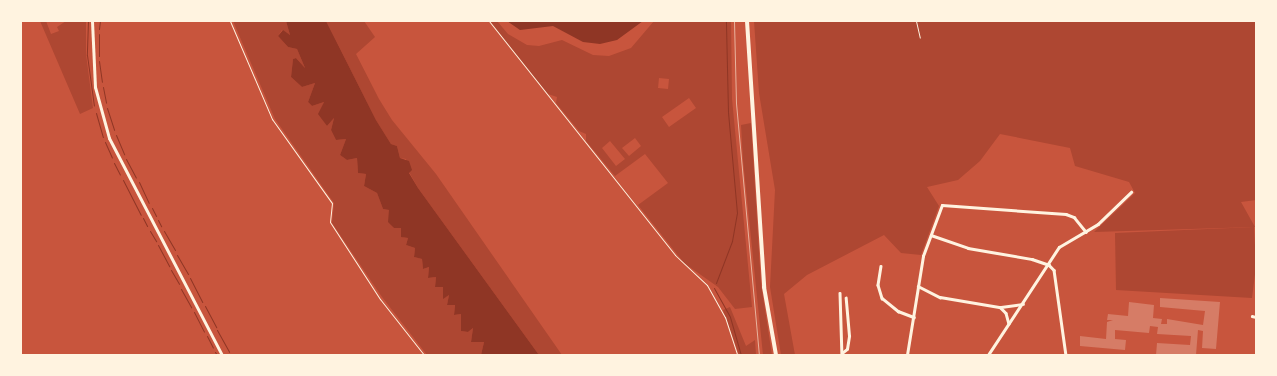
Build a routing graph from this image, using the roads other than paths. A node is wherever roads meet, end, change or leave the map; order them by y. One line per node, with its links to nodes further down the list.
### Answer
1 (92, 21): 16 (street)
2 (747, 21): 17 (main road)
3 (1131, 192): 4 (street)
4 (1086, 232): 5 (street); 6 (street)
5 (930, 235): 6 (street); 8 (street)
6 (1049, 265): 11 (street); 20 (street)
7 (880, 266): 13 (street)
8 (918, 286): 12 (street); 13 (street)
9 (840, 293): 15 (street)
10 (846, 298): 15 (street)
11 (1024, 304): 12 (street); 14 (street)
12 (1000, 306): 14 (street)
13 (914, 317): 18 (street)
14 (1009, 326): 19 (street)
15 (842, 354)
16 (222, 355)
17 (776, 355)
18 (907, 355)
19 (988, 355)
20 (1066, 355)

